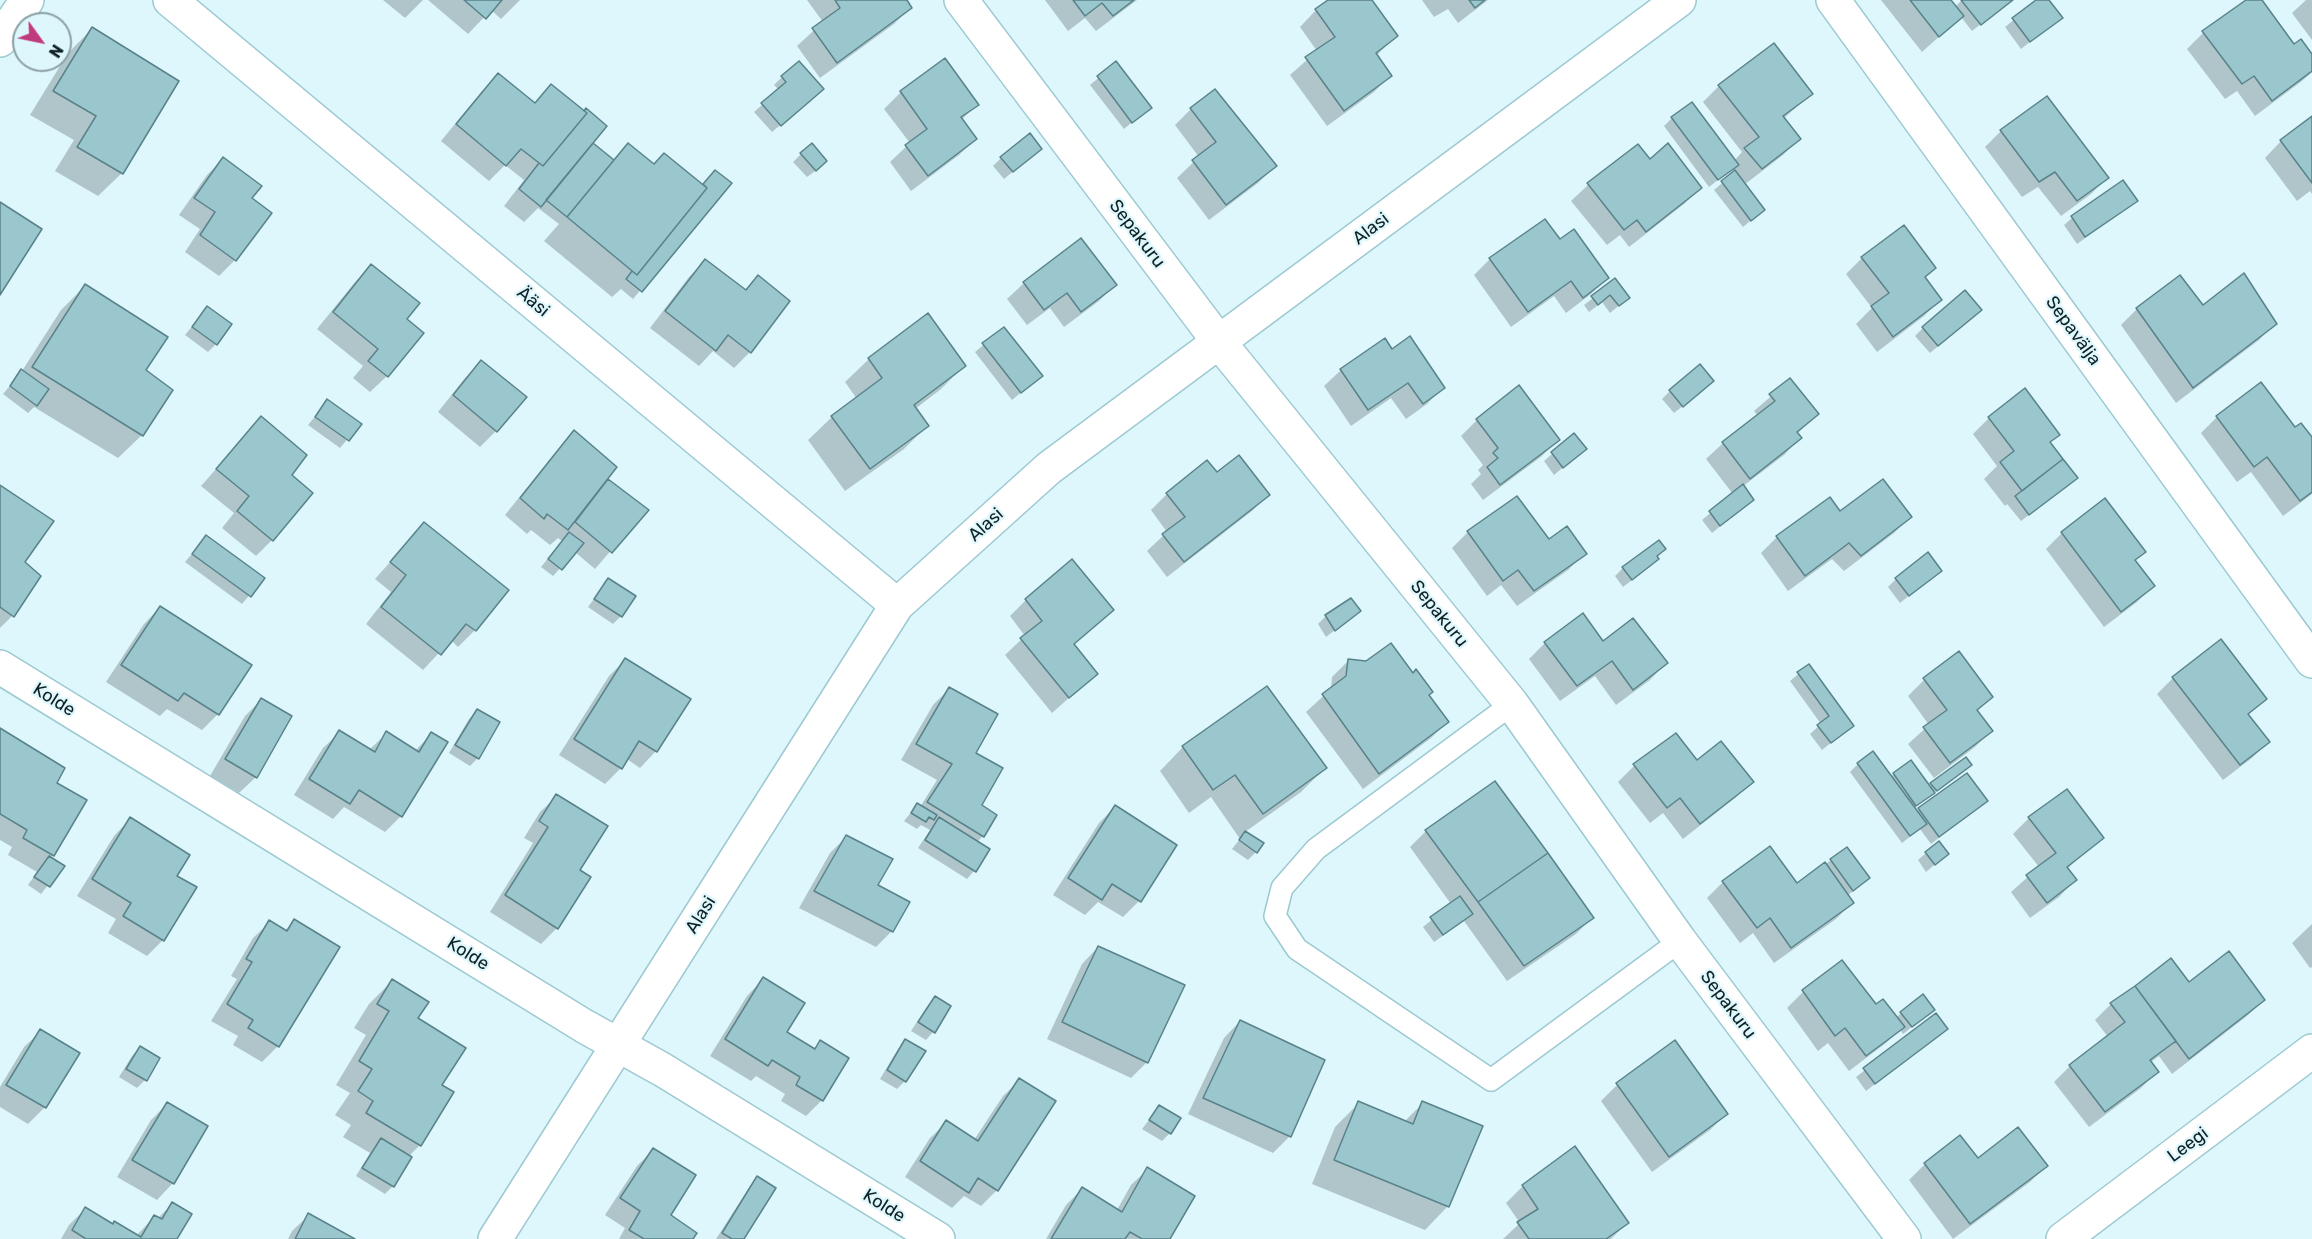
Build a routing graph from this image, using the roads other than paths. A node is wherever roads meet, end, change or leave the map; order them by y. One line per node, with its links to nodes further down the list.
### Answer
1 (27, 0): 6 (street)
2 (170, 0): 8 (street, Ääsi)
3 (961, 0): 7 (street, Sepakuru)
4 (1679, 0): 7 (street, Alasi)
5 (1833, 0): 9 (street, Sepavälja)
6 (0, 40)
7 (1219, 342): 8 (street, Alasi); 11 (street, Sepakuru)
8 (897, 605): 13 (street, Alasi)
9 (2312, 661)
10 (0, 667): 13 (street, Kolde)
11 (1512, 704): 12 (street, Sepakuru); 12 (lane)
12 (1680, 941): 17 (street, Sepakuru)
13 (618, 1045): 15 (street, Alasi); 16 (street, Kolde)
14 (2312, 1051): 18 (street, Leegi)
15 (495, 1239)
16 (938, 1239)
17 (1904, 1239)
18 (2063, 1239)

